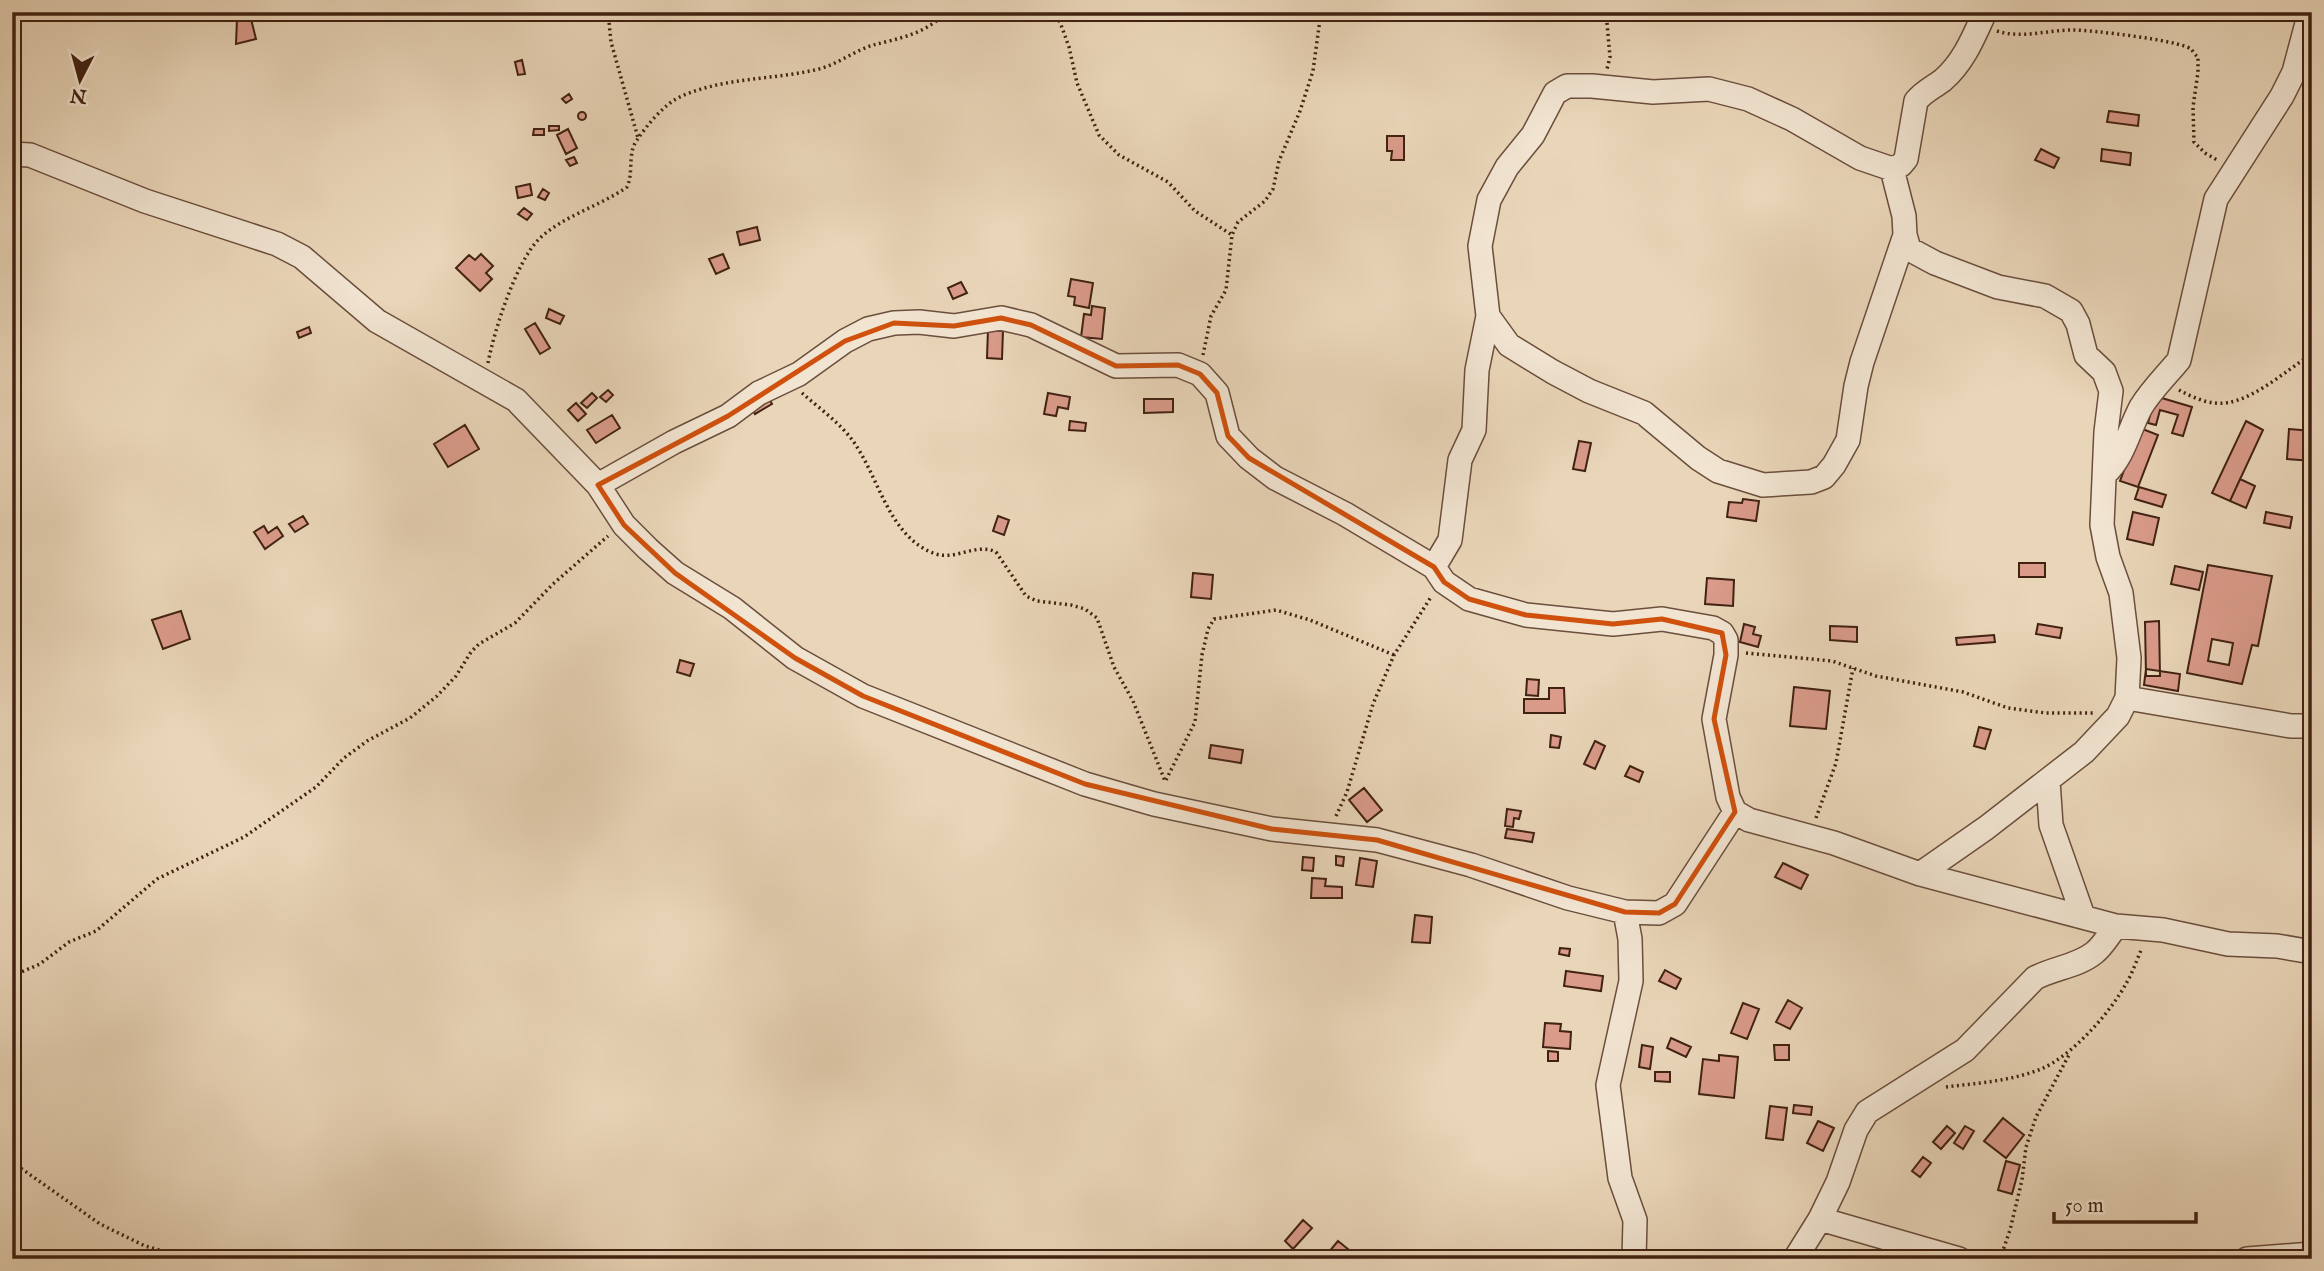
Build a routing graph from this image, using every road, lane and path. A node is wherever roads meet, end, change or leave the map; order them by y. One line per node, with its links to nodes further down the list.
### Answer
1 (608, 12): 9 (path)
2 (648, 12): 9 (path)
3 (945, 12): 11 (path)
4 (1052, 12): 15 (path)
5 (1321, 12): 15 (path)
6 (1606, 12): 10 (path)
7 (2310, 12): 13 (street)
8 (1984, 15): 13 (path); 14 (street)
9 (608, 18): 11 (path)
10 (1603, 87): 14 (street); 17 (street)
11 (638, 138): 22 (path)
12 (12, 154): 22 (street)
13 (2238, 165): 20 (street)
14 (1892, 169): 16 (street)
15 (1232, 235): 19 (path)
16 (1905, 235): 17 (street); 23 (street)
17 (1488, 316): 26 (street)
18 (2312, 354): 20 (path)
19 (1200, 374): 21 (street); 26 (street)
20 (2161, 378): 23 (street)
21 (788, 380): 24 (street); 32 (path)
22 (485, 382): 24 (street)
23 (2105, 474): 30 (street)
24 (598, 485): 25 (street)
25 (624, 524): 34 (street); 44 (path)
26 (1439, 574): 27 (street); 28 (path)
27 (1726, 651): 29 (path); 35 (street)
28 (1394, 655): 32 (path); 36 (path)
29 (1853, 668): 30 (path); 37 (path)
30 (2124, 704): 31 (street); 33 (street)
31 (2312, 723)
32 (1165, 781): 34 (path)
33 (2048, 781): 38 (street); 40 (street)
34 (1154, 804): 36 (street)
35 (1735, 813): 37 (street); 39 (street)
36 (1322, 834): 39 (street)
37 (1808, 836): 38 (street)
38 (1920, 873): 40 (street)
39 (1625, 912): 51 (street)
40 (2083, 916): 41 (street)
41 (2116, 926): 42 (street); 48 (street)
42 (2151, 929): 43 (street); 45 (path)
43 (2312, 952)
44 (12, 976)
45 (2073, 1048): 46 (path); 54 (path)
46 (1938, 1087)
47 (12, 1162): 50 (path)
48 (1820, 1219): 52 (street); 53 (street)
49 (2312, 1254): 55 (street)
50 (191, 1259)
51 (1634, 1259)
52 (1795, 1259)
53 (1959, 1259)
54 (2000, 1259)
55 (2247, 1259)

